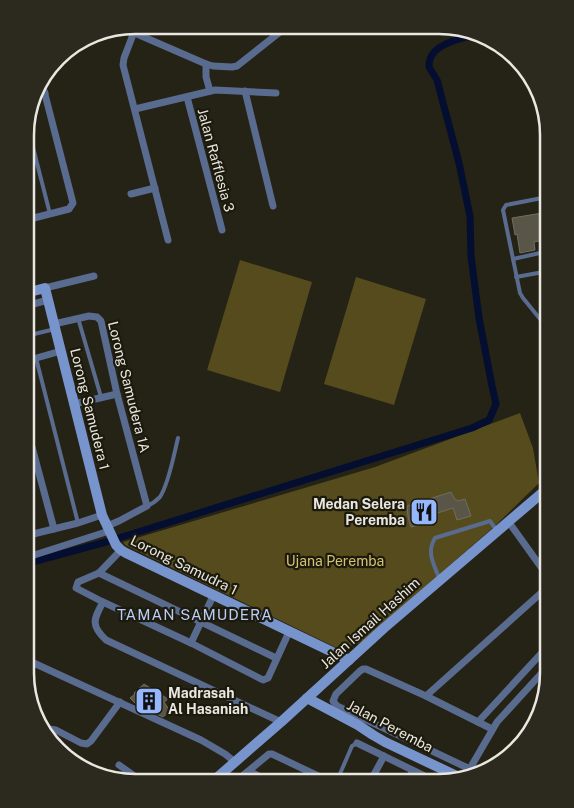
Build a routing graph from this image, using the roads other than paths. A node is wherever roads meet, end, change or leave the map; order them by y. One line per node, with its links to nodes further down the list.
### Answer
1 (131, 34): 12 (street)
2 (137, 34): 4 (street)
3 (277, 34): 4 (street)
4 (206, 64): 6 (street)
5 (44, 90): 8 (street)
6 (210, 91): 7 (street); 11 (street)
7 (245, 92): 9 (street); 17 (street)
8 (45, 93): 10 (street); 18 (street)
9 (276, 93)
10 (42, 94)
11 (187, 97): 12 (street); 20 (street, Jalan Rafflesia 3)
12 (135, 109): 14 (street)
13 (34, 151): 18 (lane)
14 (155, 188): 15 (street); 21 (street)
15 (131, 194)
16 (540, 198): 23 (lane)
17 (273, 206)
18 (50, 214): 19 (street)
19 (34, 217)
20 (222, 230)
21 (168, 240)
22 (540, 253): 23 (lane)
23 (513, 259): 26 (lane)
24 (540, 273): 26 (lane)
25 (94, 276): 27 (street)
26 (516, 278): 32 (lane)
27 (45, 288): 28 (street); 29 (street, Lorong Samudera 1)
28 (34, 291)
29 (48, 300): 30 (street); 33 (street, Lorong Samudera 1)
30 (34, 304)
31 (78, 318): 33 (street, Lorong Samudera 1A); 37 (street, Lorong Samudera 1A); 38 (lane)
32 (540, 319)
33 (54, 326): 34 (lane); 35 (street, Lorong Samudera 1)
34 (34, 333)
35 (61, 351): 36 (street); 39 (street, Lorong Samudera 1)
36 (36, 358): 46 (lane)
37 (117, 394): 38 (street); 43 (street, Lorong Samudera 1A)
38 (101, 397): 39 (street)
39 (74, 404): 44 (street, Lorong Samudera 1)
40 (178, 438): 43 (lane)
41 (34, 451): 47 (street)
42 (540, 494): 45 (street, Jalan Ismail Hashim)
43 (147, 506): 50 (street)
44 (102, 515): 46 (street); 50 (street, Lorong Samudera 1)
45 (508, 521): 48 (street, Jalan Ismail Hashim); 52 (street)
46 (78, 523): 47 (street)
47 (54, 529): 49 (street)
48 (497, 531): 54 (street, Jalan Ismail Hashim); 54 (lane)
49 (34, 534)
50 (113, 538): 51 (street); 53 (street); 56 (street, Lorong Samudra 1)
51 (34, 556)
52 (540, 564)
53 (100, 573): 57 (street); 58 (street)
54 (439, 581): 63 (street, Jalan Ismail Hashim)
55 (540, 593): 66 (street)
56 (213, 596): 58 (street); 59 (street, Lorong Samudra 1)
57 (102, 602): 60 (street); 69 (street)
58 (201, 622): 60 (street); 62 (street)
59 (289, 632): 62 (street); 63 (street, Lorong Samudra 1)
60 (191, 644): 62 (street)
61 (540, 655): 70 (street)
62 (276, 658)
63 (349, 660): 67 (street, Jalan Ismail Hashim)
64 (34, 663): 68 (street)
65 (540, 674): 72 (street)
66 (426, 696): 70 (street); 78 (street)
67 (307, 698): 69 (street, Jalan Ismail Hashim); 80 (street, Jalan Peremba)
68 (120, 702): 71 (street); 75 (street)
69 (280, 722): 75 (street, Jalan Ismail Hashim)
70 (478, 722): 72 (street)
71 (51, 729)
72 (492, 729): 78 (street)
73 (357, 743): 74 (street); 87 (lane)
74 (384, 756): 77 (street); 88 (street)
75 (235, 762): 83 (street, Jalan Ismail Hashim)
76 (119, 765): 82 (street)
77 (412, 769): 89 (lane); 90 (street)
78 (470, 769)
79 (250, 770): 84 (street); 85 (lane); 86 (street)
80 (444, 770): 81 (street, Jalan Peremba); 91 (street)
81 (451, 773)
82 (131, 774)
83 (221, 774)
84 (245, 774)
85 (259, 774)
86 (315, 774)
87 (339, 774)
88 (374, 774)
89 (410, 774)
90 (421, 774)
91 (442, 774)

